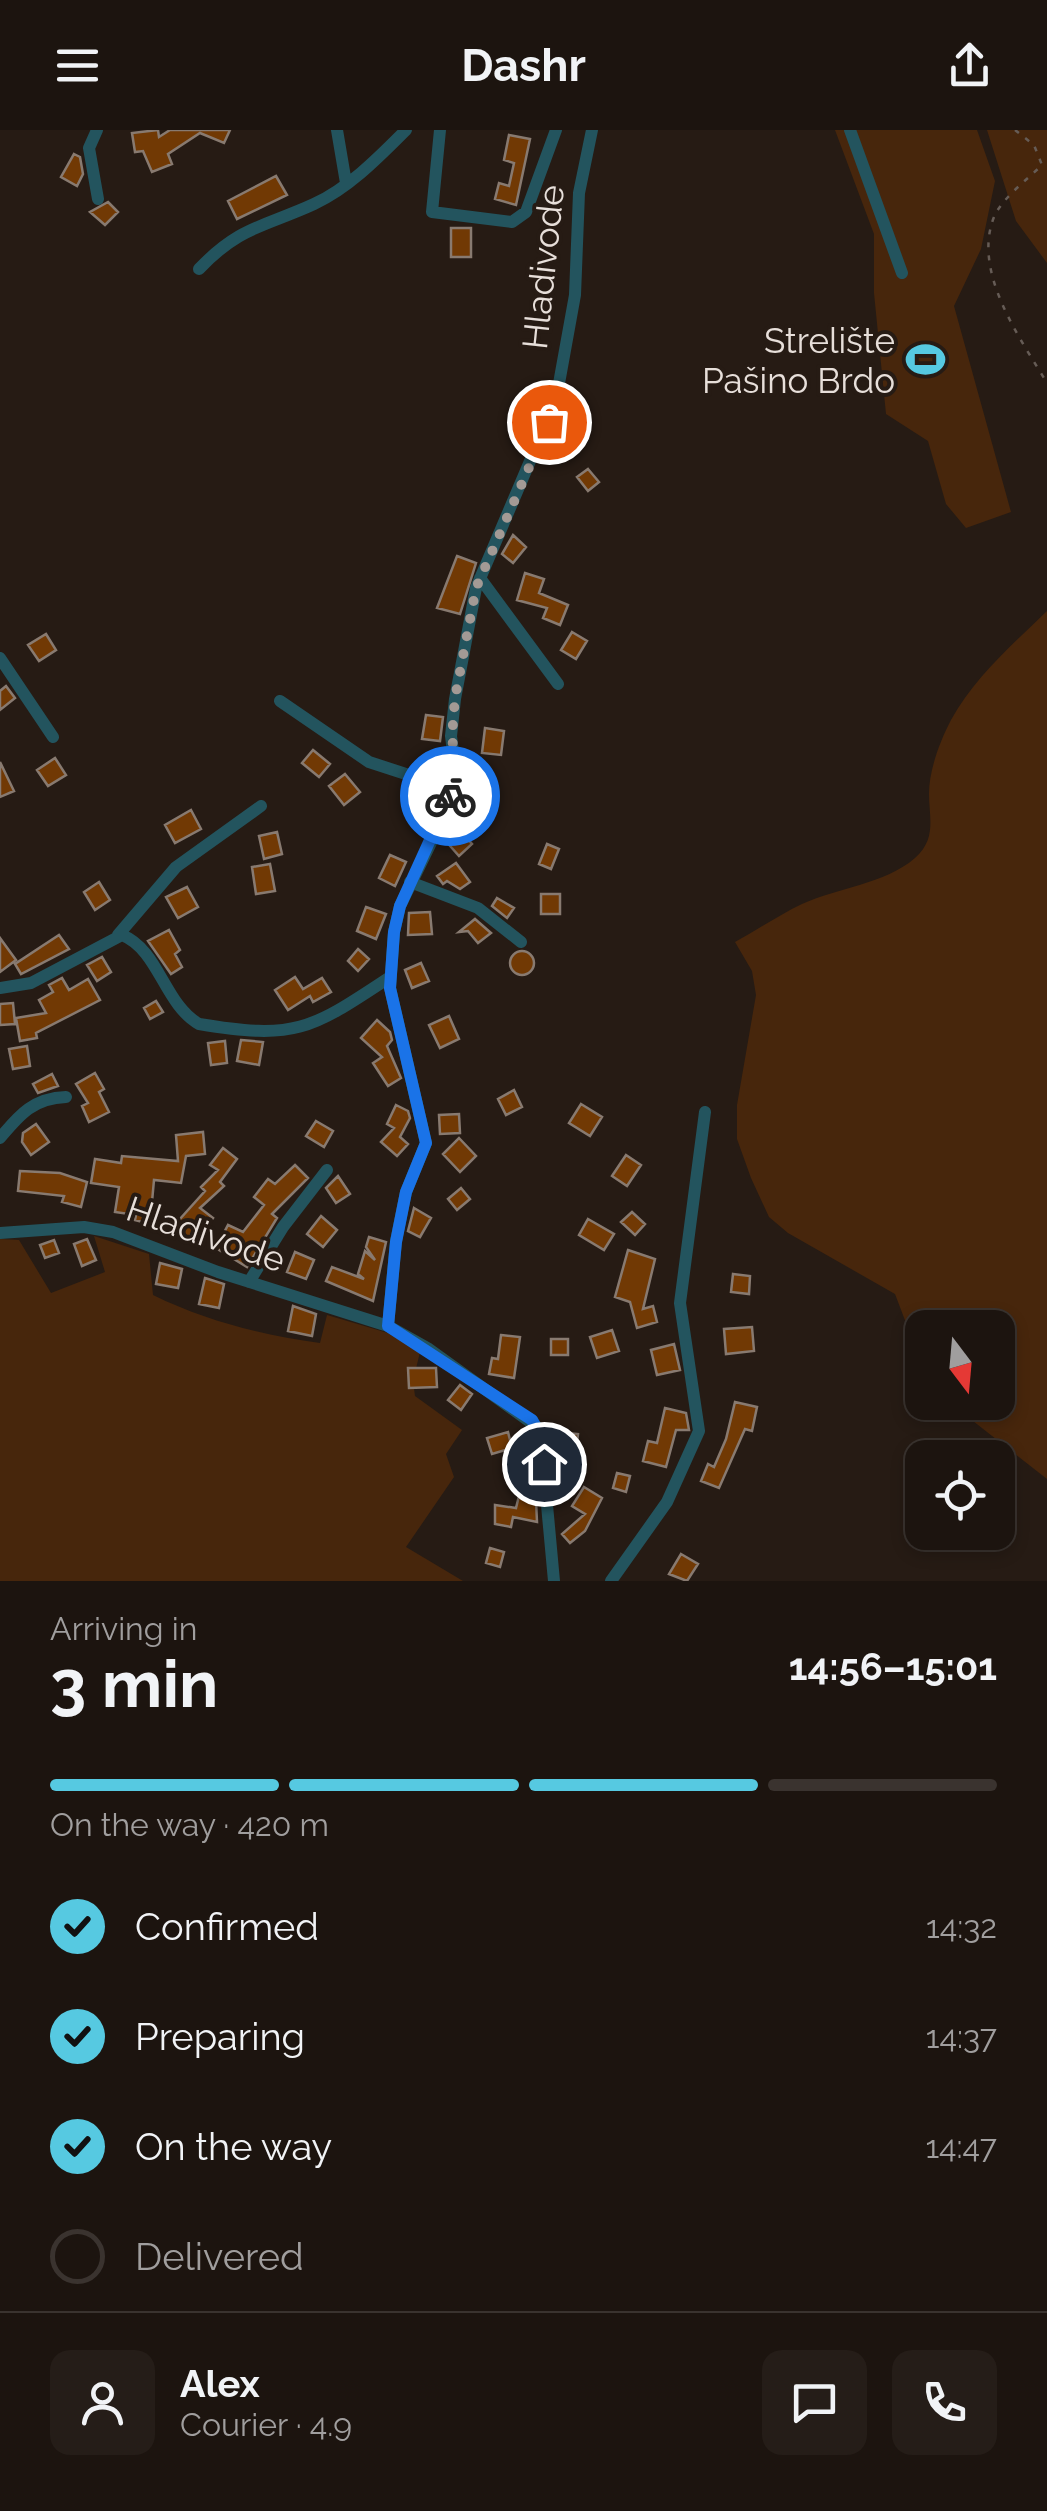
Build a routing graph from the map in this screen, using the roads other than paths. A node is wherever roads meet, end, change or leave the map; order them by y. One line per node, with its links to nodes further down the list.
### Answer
1 (97, 130): 9 (street)
2 (337, 130): 8 (street)
3 (406, 130): 8 (street)
4 (440, 130): 5 (street)
5 (556, 130)
6 (592, 130): 12 (street, Hladivode)
7 (850, 130): 11 (street)
8 (346, 183): 10 (street)
9 (98, 199)
10 (199, 269)
11 (902, 273)
12 (480, 578): 14 (street); 17 (street, Hladivode)
13 (0, 658): 16 (street)
14 (558, 684)
15 (280, 701): 17 (street)
16 (53, 737)
17 (452, 789): 19 (street, Hladivode)
18 (262, 806): 20 (street)
19 (410, 882): 21 (street); 22 (street, Hladivode)
20 (118, 935): 22 (street); 23 (street)
21 (521, 942)
22 (390, 977): 30 (street, Hladivode)
23 (0, 988)
24 (66, 1097): 26 (street)
25 (704, 1112): 32 (street)
26 (0, 1138)
27 (327, 1170): 29 (street)
28 (0, 1233): 29 (street, Hladivode)
29 (249, 1282): 30 (street, Hladivode)
30 (388, 1326): 31 (street, Hladivode)
31 (554, 1581)
32 (612, 1581)

